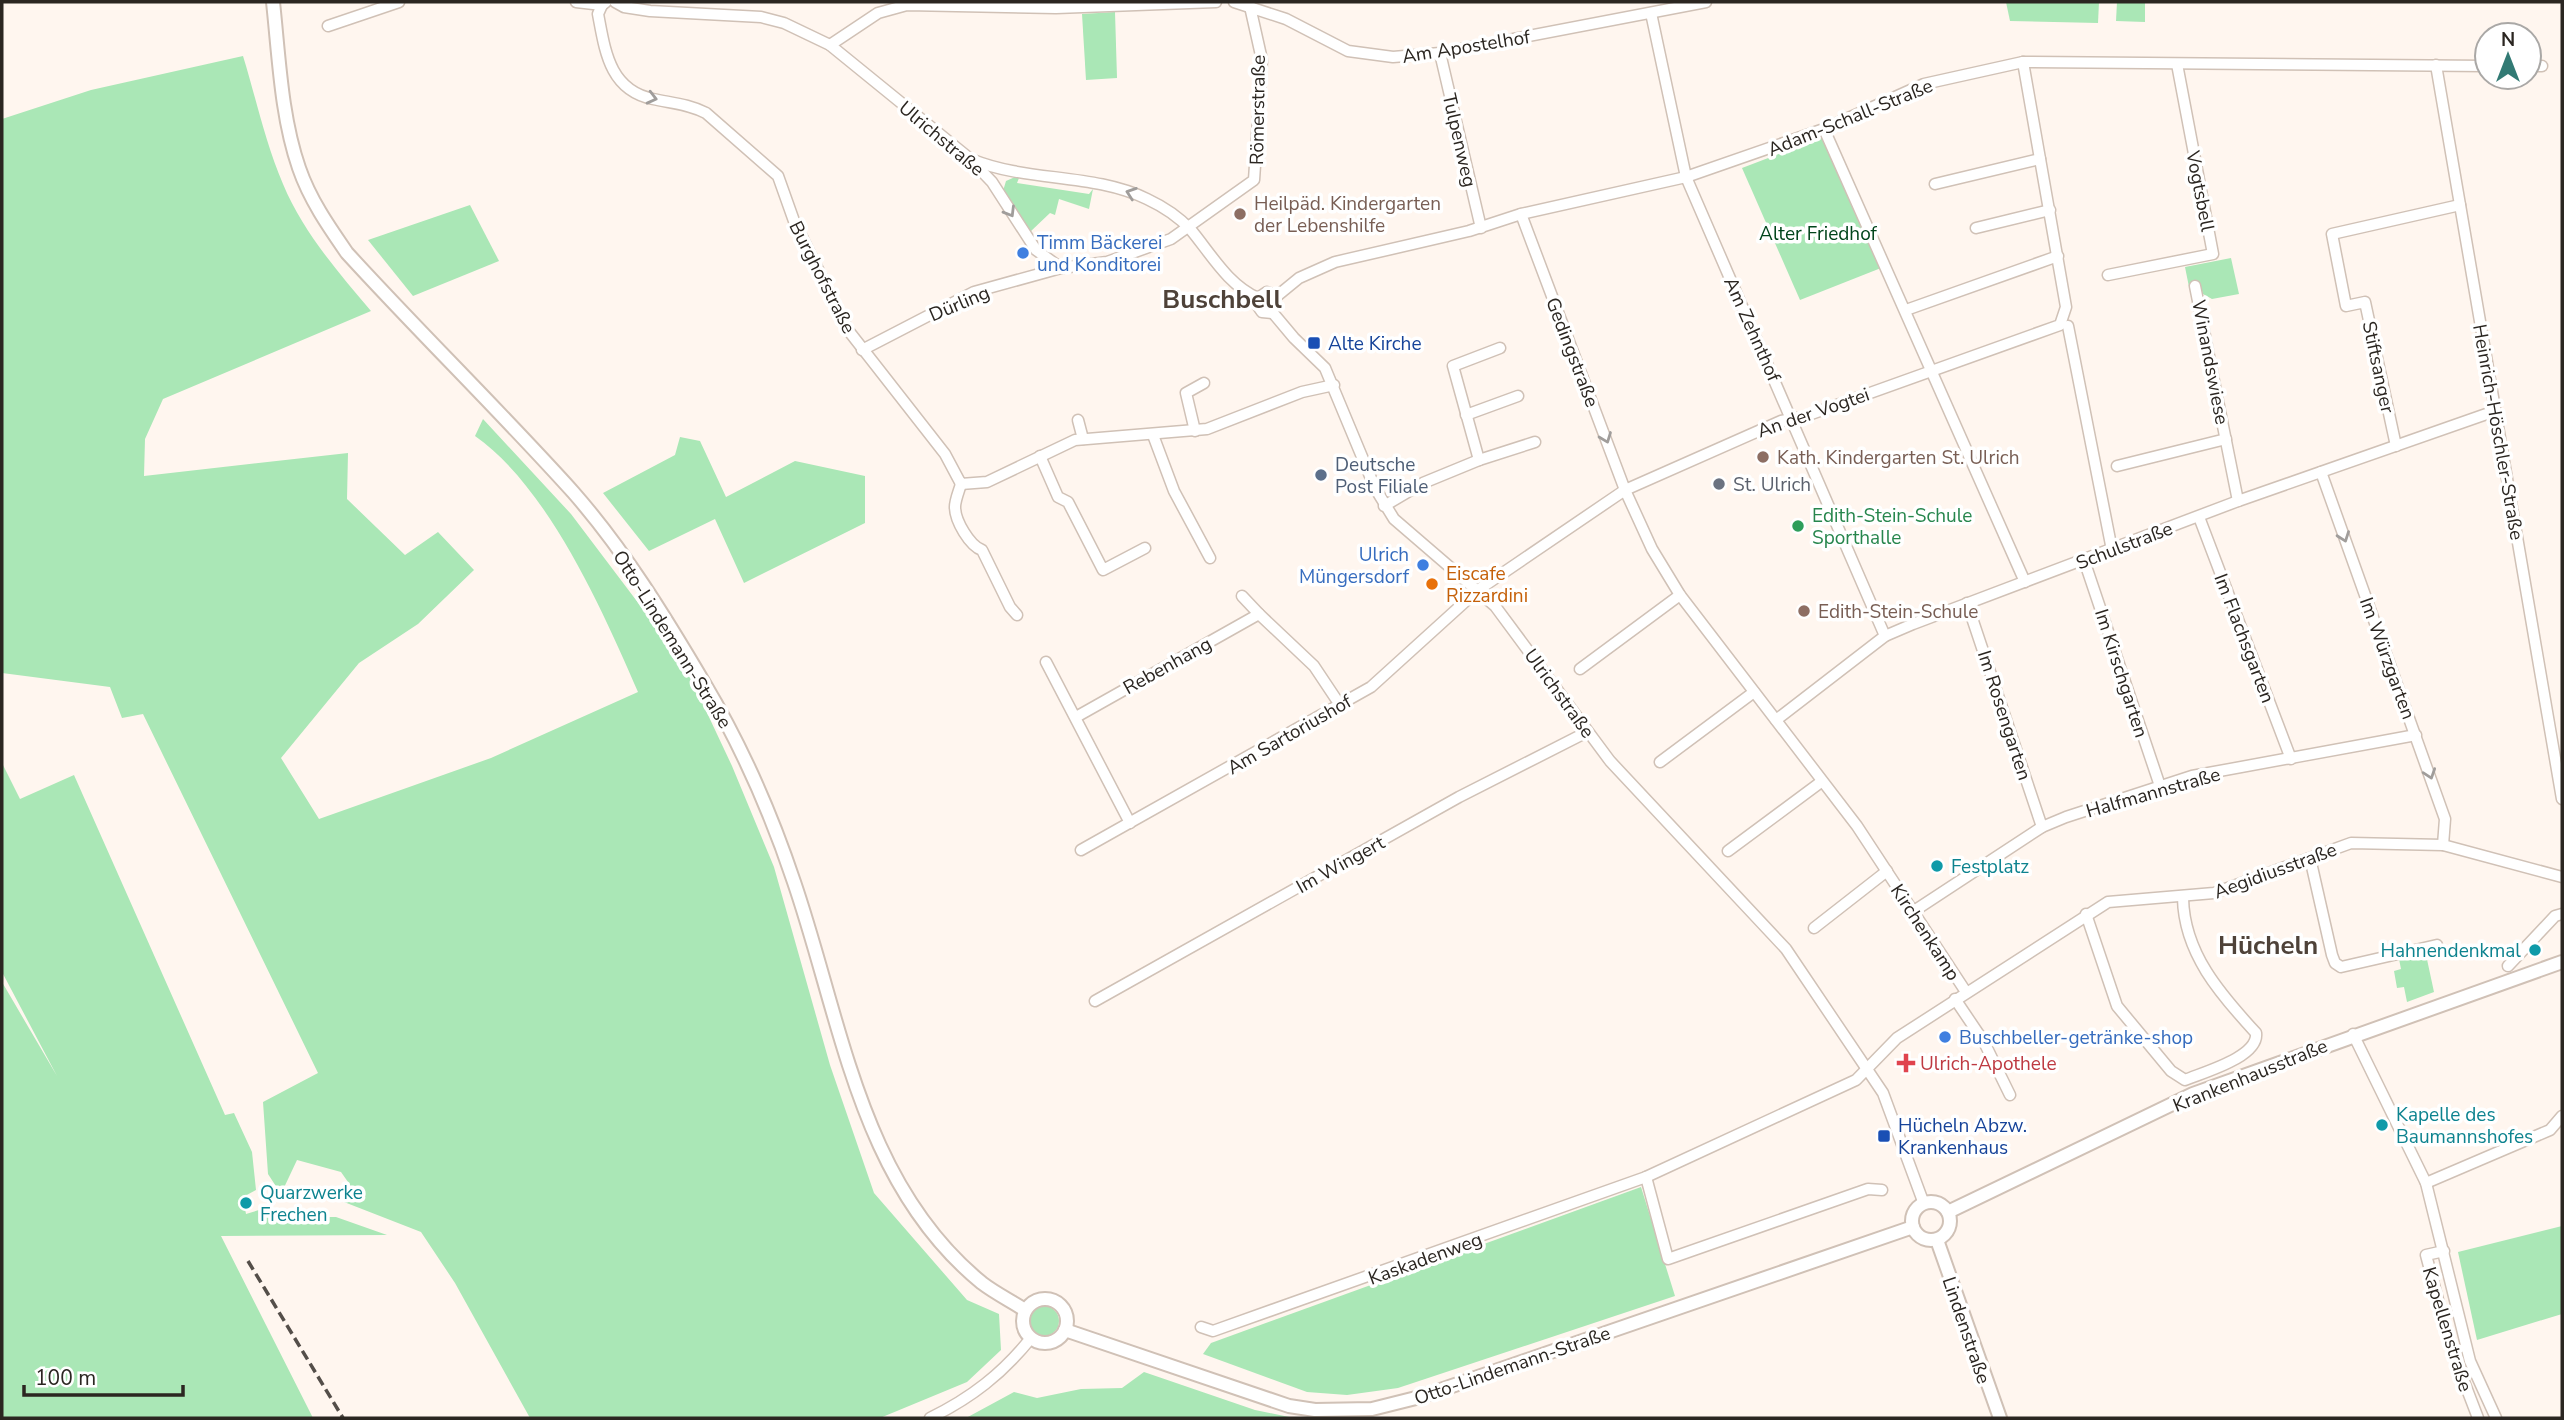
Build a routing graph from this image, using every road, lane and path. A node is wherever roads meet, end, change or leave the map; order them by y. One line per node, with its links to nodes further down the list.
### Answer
1 (272, 2): 121 (street, Otto-Lindemann-Straße)
2 (399, 2): 11 (street)
3 (576, 2): 8 (street)
4 (615, 2): 12 (street, Ulrichstraße)
5 (1216, 2): 12 (street)
6 (1234, 2): 9 (street, Am Apostelhof)
7 (1706, 2): 10 (street, Am Apostelhof)
8 (604, 3): 41 (street, Burghofstraße, one-way to 41)
9 (1250, 4): 13 (street, Am Apostelhof); 28 (street, Römerstraße)
10 (1651, 13): 13 (street, Am Apostelhof); 22 (street, Am Zehnthof)
11 (328, 26)
12 (830, 45): 19 (street, Ulrichstraße)
13 (1440, 53): 29 (street, Tulpenweg)
14 (2023, 62): 15 (street, Adam-Schall-Straße); 18 (street, Adam-Schall-Straße); 20 (street, An der Vogtei)
15 (2177, 64): 16 (street, Adam-Schall-Straße); 33 (street, Vogtsbell)
16 (2436, 65): 17 (street, Adam-Schall-Straße); 25 (street, Heinrich-Höschler-Straße)
17 (2473, 66)
18 (1824, 129): 22 (street, Adam-Schall-Straße); 37 (street)
19 (970, 158): 21 (street); 24 (street, Ulrichstraße)
20 (2040, 159): 23 (street); 26 (street, An der Vogtei)
21 (1007, 170): 24 (street); 28 (street, one-way to 21)
22 (1686, 177): 27 (street, Adam-Schall-Straße); 49 (street, Am Zehnthof)
23 (1935, 184)
24 (998, 191): 32 (street, Ulrichstraße, one-way to 32)
25 (2460, 205): 46 (street, Heinrich-Höschler-Straße); 55 (street, Stiftsanger)
26 (2050, 210): 30 (street); 31 (street, An der Vogtei)
27 (1521, 214): 29 (street, Adam-Schall-Straße); 61 (street, Gedingstraße, one-way to 61)
28 (1189, 228): 32 (street); 36 (street)
29 (1481, 228): 35 (street, Adam-Schall-Straße)
30 (1976, 228)
31 (2058, 256): 37 (street); 42 (street, An der Vogtei)
32 (1060, 268): 41 (street, Dürling)
33 (2108, 275)
34 (2196, 286): 53 (street, Winandswiese)
35 (1277, 296): 36 (street); 38 (street)
36 (1258, 298): 38 (street)
37 (1906, 310): 42 (street)
38 (1273, 313): 44 (street, Ulrichstraße)
39 (2068, 326): 66 (street)
40 (1500, 348): 47 (street)
41 (862, 350): 60 (street, Burghofstraße)
42 (1932, 369): 49 (street, An der Vogtei); 69 (street)
43 (1204, 383): 50 (street)
44 (1334, 385): 50 (street); 63 (street, Ulrichstraße)
45 (1518, 396): 47 (street)
46 (2495, 411): 55 (street, Schulstraße); 89 (street, Heinrich-Höschler-Straße)
47 (1466, 415): 57 (street)
48 (1078, 420): 52 (street)
49 (1793, 420): 61 (street, An der Vogtei); 76 (street, Am Zehnthof)
50 (1195, 431): 51 (street)
51 (1153, 435): 52 (street); 67 (street)
52 (1083, 439): 56 (street)
53 (2226, 439): 58 (street, Winandswiese); 62 (street, Winandswiese)
54 (1535, 442): 57 (street)
55 (2396, 446): 59 (street, Schulstraße)
56 (1040, 456): 60 (street); 65 (street)
57 (1479, 460): 63 (street)
58 (2117, 466)
59 (2321, 472): 62 (street, Schulstraße); 84 (street, Im Würzgarten, one-way to 84)
60 (961, 484): 75 (street)
61 (1625, 489): 70 (street, An der Vogtei); 71 (street, Kirchenkamp)
62 (2238, 501): 64 (street, Schulstraße)
63 (1384, 506): 70 (street, Ulrichstraße)
64 (2200, 517): 66 (street, Schulstraße); 85 (street, Im Flachsgarten)
65 (1145, 548)
66 (2112, 550): 68 (street, Schulstraße)
67 (1210, 558)
68 (2084, 560): 69 (street, Schulstraße); 88 (street, Im Kirschgarten)
69 (2025, 582): 73 (street, Schulstraße)
70 (1478, 590): 80 (street, Am Sartoriushof); 83 (street, Ulrichstraße)
71 (1680, 595): 78 (street); 79 (street, Kirchenkamp)
72 (1242, 596): 74 (street)
73 (1967, 603): 76 (street, Schulstraße); 91 (street, Im Rosengarten)
74 (1259, 614): 80 (street); 81 (street, Rebenhang)
75 (1017, 615)
76 (1885, 636): 82 (street, Schulstraße)
77 (1046, 662): 81 (street)
78 (1580, 669)
79 (1754, 692): 82 (street, Kirchenkamp); 86 (street)
80 (1340, 705): 90 (street, Am Sartoriushof)
81 (1076, 717): 90 (street)
82 (1776, 720): 87 (street, Kirchenkamp)
83 (1587, 732): 108 (street, Im Wingert); 110 (street, Ulrichstraße)
84 (2416, 735): 85 (street, Halfmannstraße); 92 (street, Im Würzgarten, one-way to 92)
85 (2291, 759): 88 (street, Halfmannstraße)
86 (1660, 762)
87 (1821, 782): 94 (street); 96 (street, Kirchenkamp)
88 (2160, 786): 91 (street, Halfmannstraße)
89 (2562, 799)
90 (1130, 823): 93 (street, Am Sartoriushof)
91 (2042, 827): 99 (street, Halfmannstraße)
92 (2443, 845): 95 (street, Aegidiusstraße); 97 (street, Aegidiusstraße)
93 (1081, 850)
94 (1728, 851)
95 (2310, 858): 98 (street, Aegidiusstraße); 103 (street)
96 (1887, 871): 99 (street, Kirchenkamp); 102 (street, Kirchenkamp)
97 (2562, 877)
98 (2183, 898): 101 (street, Aegidiusstraße); 101 (street)
99 (1914, 911): 106 (street, Kirchenkamp)
100 (2562, 914): 105 (street)
101 (2086, 915): 106 (street, Aegidiusstraße)
102 (1814, 928)
103 (2437, 944)
104 (2562, 962): 109 (street, Krankenhausstraße)
105 (2508, 965)
106 (1966, 992): 107 (street, Aegidiusstraße)
107 (1955, 999): 110 (street, Aegidiusstraße); 111 (street)
108 (1095, 1001)
109 (2353, 1034): 114 (street, Kapellenstraße); 117 (street, Krankenhausstraße)
110 (1867, 1067): 113 (street, Kaskadenweg); 116 (street)
111 (2010, 1095)
112 (2562, 1116): 114 (street)
113 (1646, 1177): 115 (street); 122 (street, Kaskadenweg)
114 (2426, 1183): 120 (street, Kapellenstraße)
115 (1882, 1190)
116 (1924, 1204): 117 (street); 118 (street)
117 (1948, 1212): 119 (street)
118 (1913, 1227): 119 (street); 123 (street, Otto-Lindemann-Straße)
119 (1937, 1240): 126 (street, Lindenstraße)
120 (2444, 1251): 127 (street, Kapellenstraße); 128 (street, Kapellenstraße)
121 (1025, 1310): 123 (street); 124 (street)
122 (1201, 1327)
123 (1065, 1331): 124 (street)
124 (1031, 1338): 125 (street)
125 (930, 1418)
126 (2000, 1418)
127 (2478, 1418)
128 (2496, 1418)

